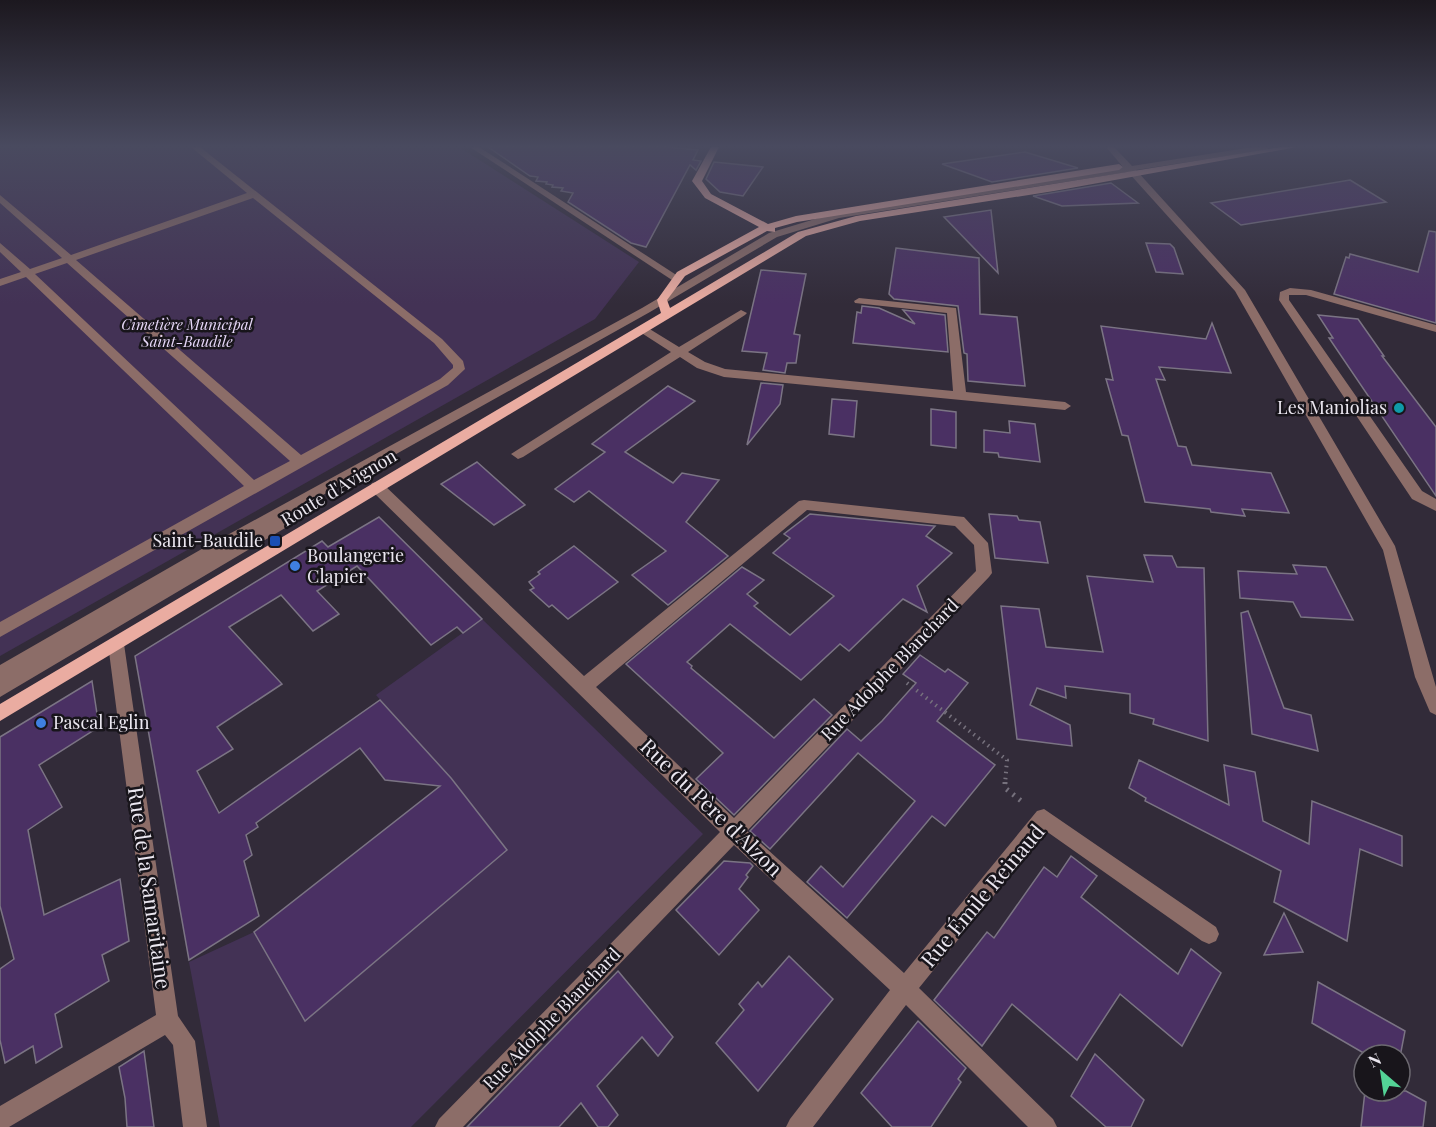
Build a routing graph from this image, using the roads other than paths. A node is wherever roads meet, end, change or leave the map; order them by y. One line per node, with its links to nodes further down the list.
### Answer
1 (2, 200): 15 (street)
2 (238, 200): 15 (street)
3 (261, 200): 30 (street)
4 (555, 200): 17 (street)
5 (715, 200): 12 (main road)
6 (913, 200): 12 (main road)
7 (938, 200): 10 (street)
8 (963, 200): 11 (main road, Route d'Avignon)
9 (1158, 200): 39 (street)
10 (838, 215): 11 (street); 12 (street)
11 (859, 218): 13 (main road, Route d'Avignon)
12 (773, 230): 13 (main road); 17 (main road); 19 (street)
13 (791, 240): 22 (main road, Route d'Avignon)
14 (0, 246): 16 (street)
15 (69, 259): 16 (street); 30 (street)
16 (28, 273): 18 (street); 31 (street)
17 (676, 278): 19 (main road)
18 (0, 283)
19 (662, 300): 22 (main road); 28 (street)
20 (859, 301): 26 (street)
21 (741, 313): 25 (street)
22 (667, 315): 24 (main road, Route d'Avignon)
23 (1436, 329): 33 (street)
24 (644, 330): 25 (street); 32 (main road, Route d'Avignon)
25 (678, 352): 26 (street); 29 (street)
26 (960, 396): 27 (street)
27 (1065, 406)
28 (403, 445): 36 (street); 38 (street)
29 (519, 454)
30 (299, 461): 31 (street)
31 (253, 487): 34 (street)
32 (377, 487): 35 (main road, Route d'Avignon); 37 (street, Rue du Père d'Alzon)
33 (1436, 506)
34 (0, 630)
35 (116, 644): 40 (main road, Route d'Avignon); 44 (street, Rue de la Samaritaine)
36 (0, 674)
37 (585, 686): 41 (street, Rue du Père d'Alzon); 41 (street, Rue Adolphe Blanchard)
38 (0, 690)
39 (1436, 707)
40 (0, 713)
41 (733, 831): 43 (street, Rue du Père d'Alzon); 47 (street, Rue Adolphe Blanchard)
42 (1209, 934): 43 (street, Rue Émile Reinaud)
43 (905, 989): 48 (street, Rue Émile Reinaud); 49 (street, Rue du Père d'Alzon)
44 (168, 1022): 45 (street); 46 (street, Rue de la Samaritaine)
45 (0, 1119)
46 (195, 1127)
47 (447, 1127)
48 (798, 1127)
49 (1045, 1127)

